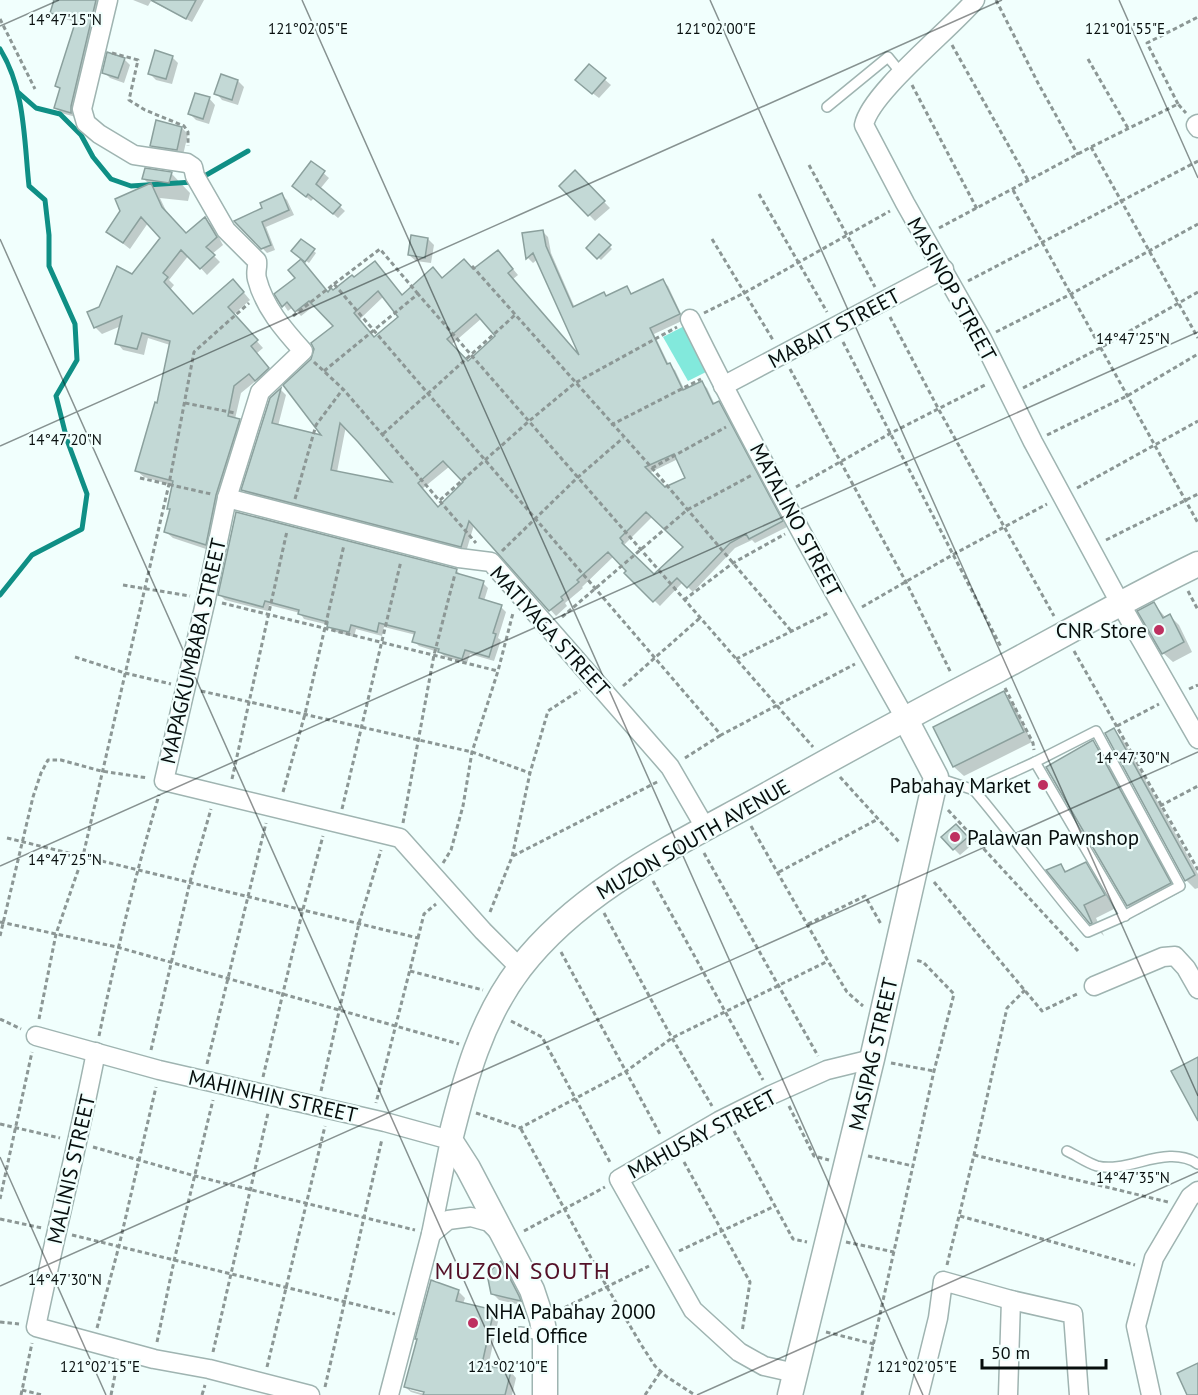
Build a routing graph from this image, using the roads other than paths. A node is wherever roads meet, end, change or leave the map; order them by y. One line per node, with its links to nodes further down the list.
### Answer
1 (108, 0): 8 (street, MAPAGKUMBABA STREET)
2 (975, 0): 3 (street, MASINOP STREET)
3 (903, 72): 4 (lane); 5 (street, MASINOP STREET)
4 (827, 107)
5 (944, 269): 7 (street, MABAIT STREET); 10 (street, MASINOP STREET)
6 (690, 319): 7 (street, MATALINO STREET)
7 (720, 379): 11 (street, MATALINO STREET)
8 (227, 498): 16 (street, MATIYAGA STREET); 18 (street, MAPAGKUMBABA STREET)
9 (1198, 564): 10 (street, MUZON SOUTH AVENUE)
10 (1120, 603): 11 (street, MUZON SOUTH AVENUE); 12 (street, MASINOP STREET)
11 (905, 718): 14 (street); 16 (street, MUZON SOUTH AVENUE)
12 (1198, 739)
13 (1035, 762): 15 (lane); 17 (lane); 17 (lane)
14 (934, 785): 15 (lane); 23 (street, MASIPAG STREET)
15 (974, 790): 17 (lane)
16 (700, 832): 18 (street, MUZON SOUTH AVENUE)
17 (1125, 916)
18 (520, 968): 24 (street, MUZON SOUTH AVENUE)
19 (1094, 986): 20 (street)
20 (1198, 989)
21 (36, 1036): 22 (street, MAHINHIN STREET)
22 (96, 1052): 24 (street, MAHINHIN STREET); 34 (street, MALINIS STREET)
23 (872, 1059): 33 (street, MASIPAG STREET); 33 (street, MAHUSAY STREET)
24 (450, 1140): 28 (street); 29 (street)
25 (1067, 1151): 26 (lane)
26 (1198, 1164)
27 (1198, 1191): 40 (street)
28 (431, 1234): 29 (street); 35 (street)
29 (507, 1241): 31 (street)
30 (1011, 1300): 37 (street); 38 (street); 39 (street)
31 (543, 1328): 32 (lane); 36 (street)
32 (520, 1332)
33 (792, 1384)
34 (310, 1395)
35 (389, 1395)
36 (544, 1395)
37 (919, 1395)
38 (1008, 1395)
39 (1079, 1395)
40 (1151, 1395)

